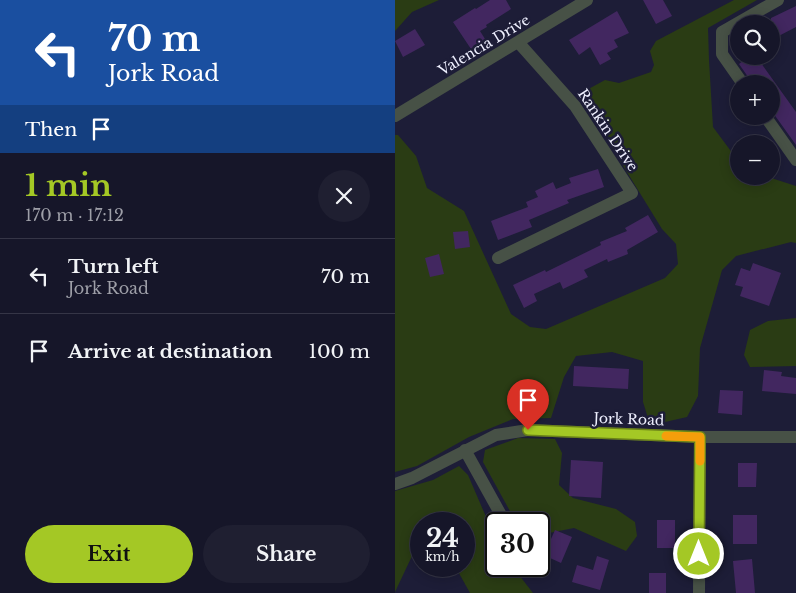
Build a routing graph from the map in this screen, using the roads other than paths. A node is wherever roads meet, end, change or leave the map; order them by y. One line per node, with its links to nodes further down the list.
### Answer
1 (587, 0): 3 (street, Valencia Drive)
2 (778, 0): 4 (street)
3 (518, 42): 5 (street, Valencia Drive); 8 (street, Rankin Drive)
4 (737, 75)
5 (395, 116)
6 (771, 125): 7 (street)
7 (796, 160)
8 (498, 258)
9 (700, 437): 10 (street, Jork Road); 11 (street, Jork Road); 14 (street)
10 (796, 437)
11 (465, 450): 12 (street, Jork Road); 13 (street)
12 (395, 484)
13 (499, 512)
14 (699, 593)

